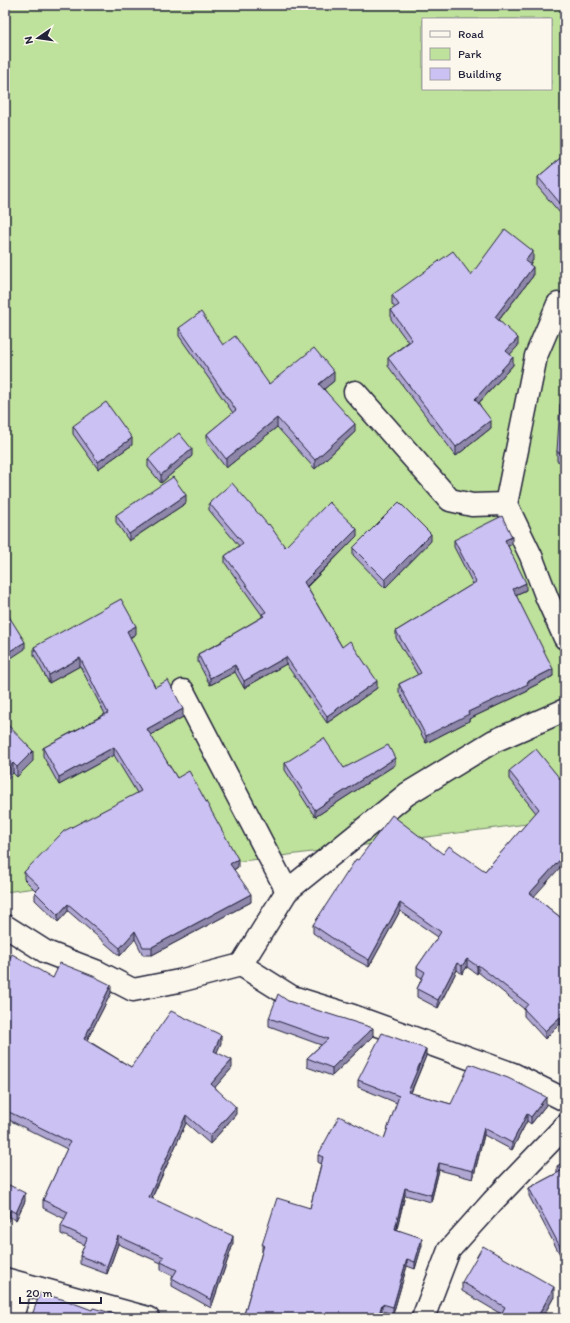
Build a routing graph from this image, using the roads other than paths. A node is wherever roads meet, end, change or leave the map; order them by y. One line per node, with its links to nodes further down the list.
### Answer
1 (558, 304): 3 (street)
2 (355, 392): 3 (street)
3 (506, 504): 4 (street)
4 (565, 638)
5 (183, 691): 7 (street)
6 (565, 710): 7 (street)
7 (287, 891): 9 (street)
8 (5, 926): 9 (street)
9 (241, 965): 10 (street)
10 (565, 1100)
11 (565, 1126): 15 (street)
12 (13, 1282): 13 (street); 14 (street)
13 (12, 1318)
14 (148, 1318)
15 (423, 1318)

